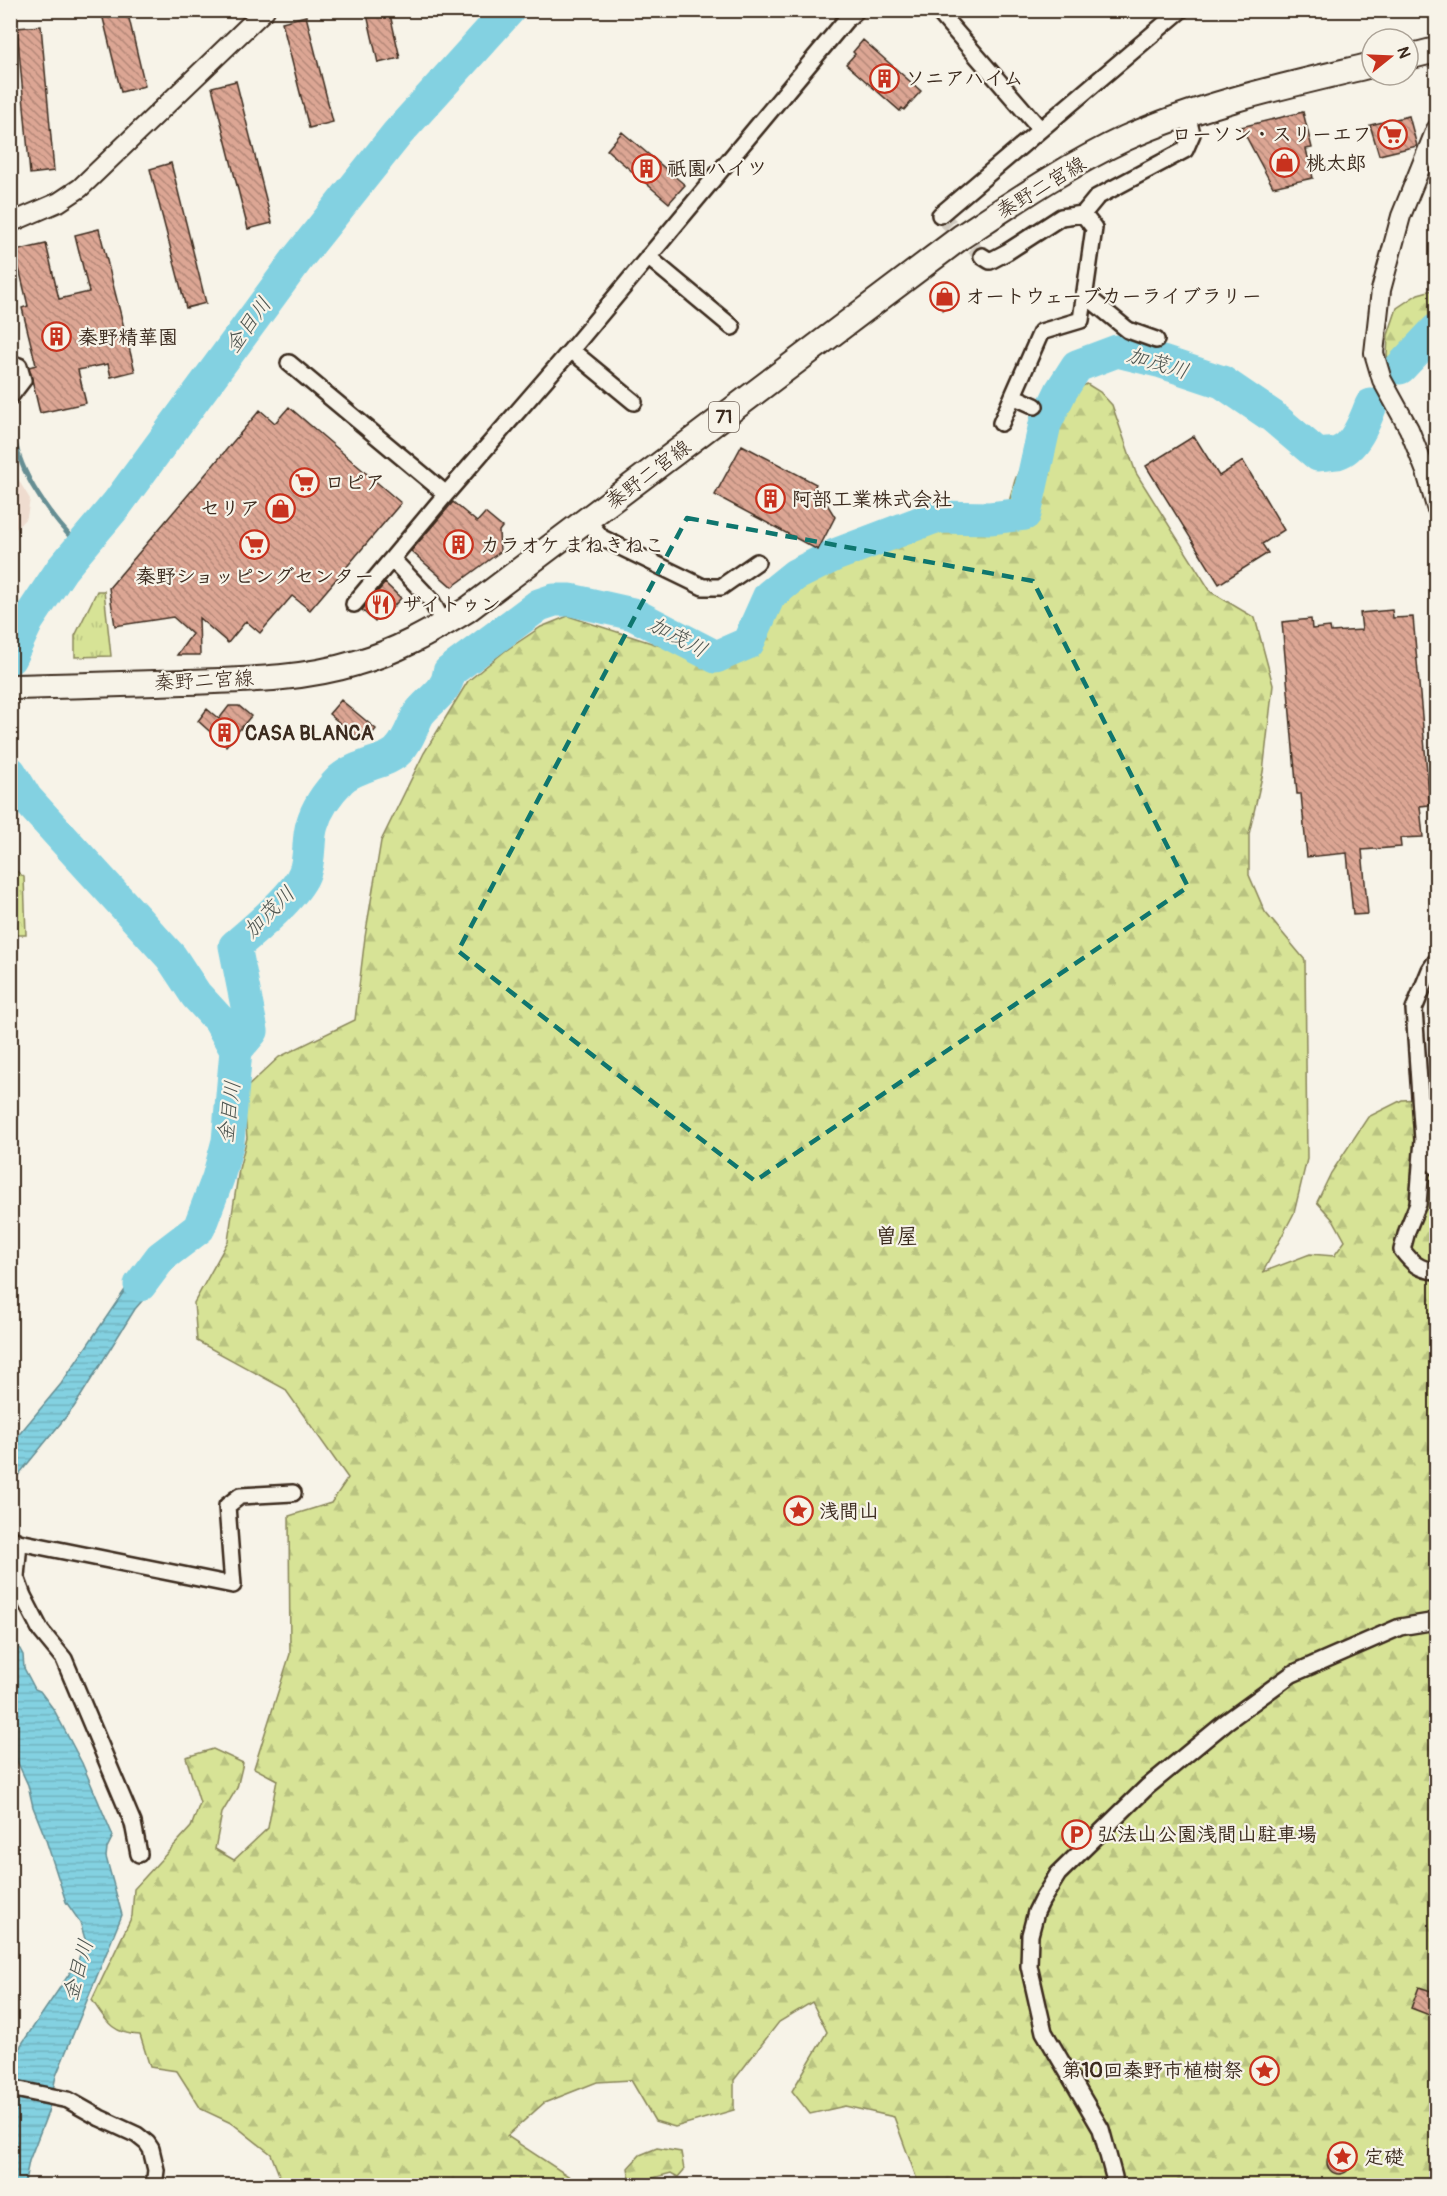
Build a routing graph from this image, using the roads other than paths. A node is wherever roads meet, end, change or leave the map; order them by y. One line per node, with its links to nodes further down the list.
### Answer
1 (265, 10): 13 (street)
2 (857, 10): 15 (street)
3 (937, 10): 9 (street)
4 (1181, 10): 9 (street)
5 (1437, 50): 6 (main road)
6 (1420, 54)
7 (1360, 68): 8 (main road, 秦野二宮線 / 71)
8 (1187, 114): 11 (street); 29 (main road, 秦野二宮線 / 71)
9 (1040, 129): 12 (street)
10 (1437, 129): 28 (street)
11 (1083, 214): 14 (street); 16 (street)
12 (940, 215)
13 (10, 223)
14 (982, 256)
15 (648, 257): 17 (street); 19 (street)
16 (1084, 294): 18 (street); 22 (street)
17 (732, 327)
18 (1156, 340)
19 (571, 350): 24 (street); 27 (street)
20 (10, 363): 23 (street)
21 (289, 363): 27 (street)
22 (1013, 396): 25 (street); 26 (street)
23 (10, 398)
24 (634, 402)
25 (1035, 406)
26 (1001, 423)
27 (446, 494): 30 (street)
28 (1437, 507)
29 (587, 520): 31 (street); 33 (main road, 秦野二宮線 / 71)
30 (392, 559): 32 (street); 33 (street)
31 (757, 562)
32 (354, 604)
33 (444, 624): 34 (main road, 秦野二宮線 / 71)
34 (10, 687)
35 (1437, 961): 36 (street)
36 (1422, 1152): 37 (street); 38 (street)
37 (1437, 1167)
38 (1437, 1271)
39 (293, 1493): 40 (street)
40 (14, 1540): 42 (street)
41 (1437, 1621): 45 (street)
42 (139, 1854)
43 (10, 2088): 44 (street)
44 (154, 2186)
45 (1114, 2186)

